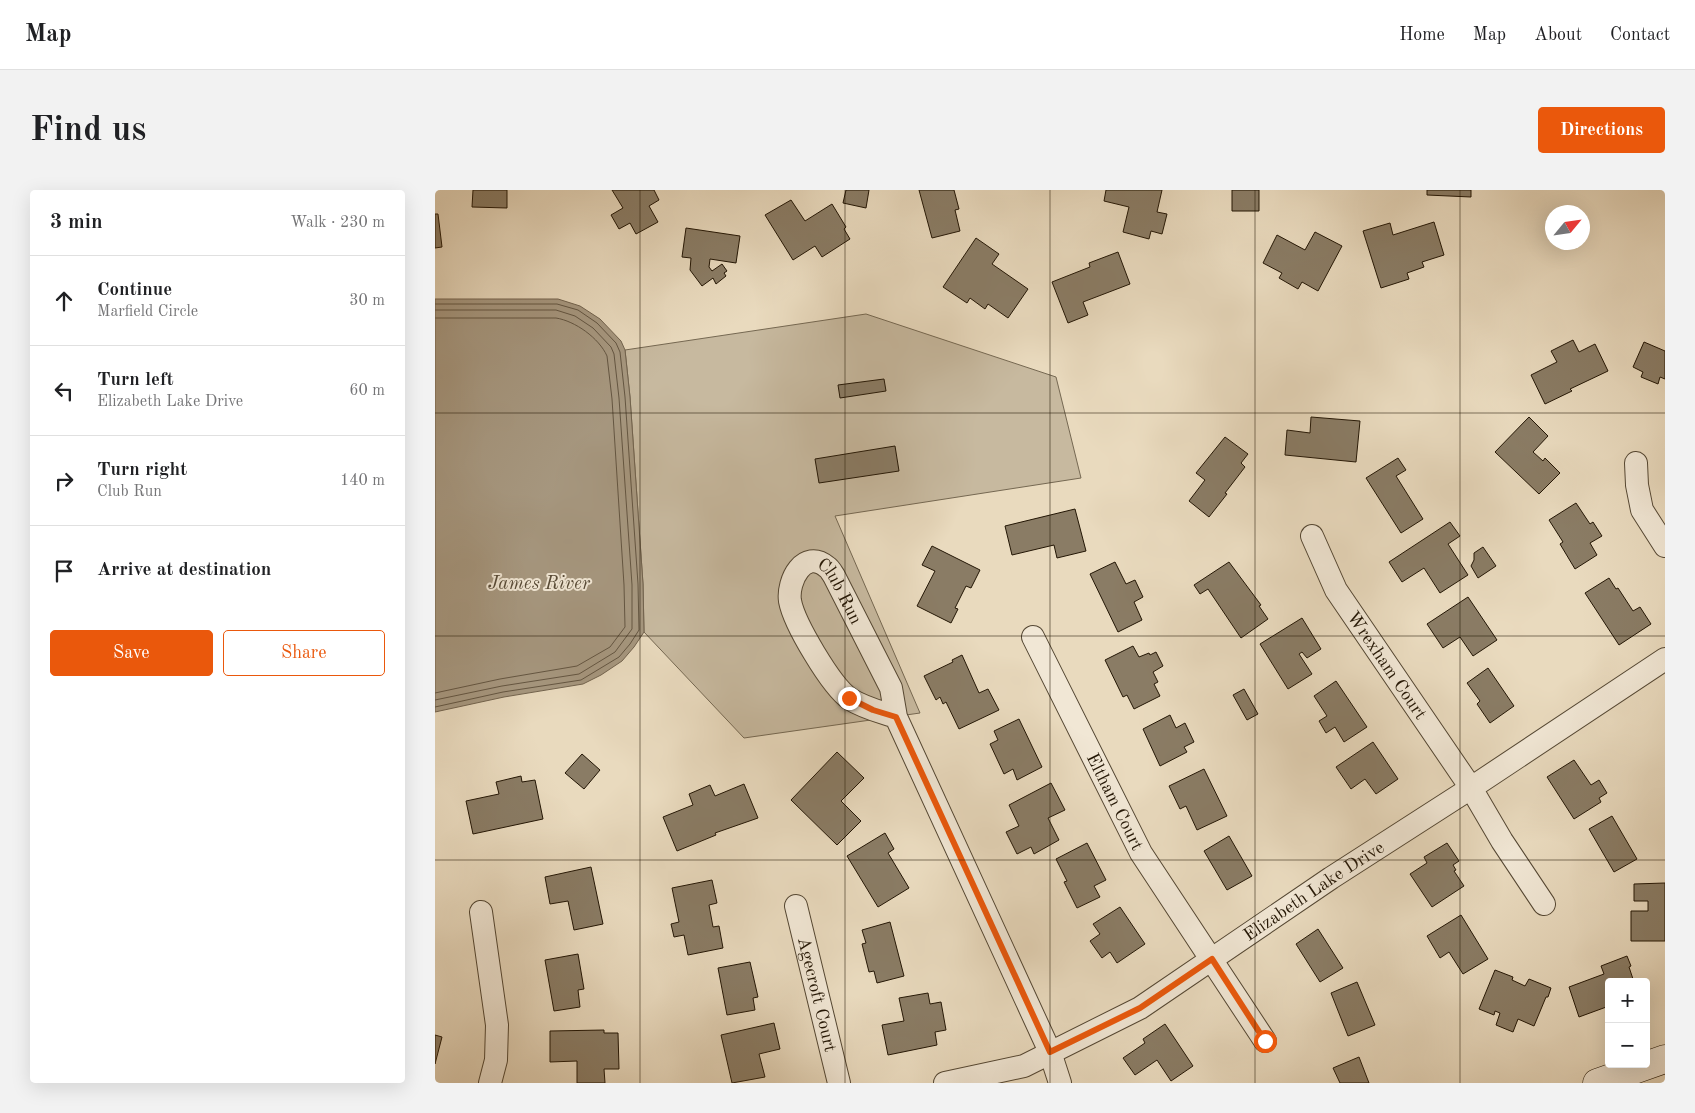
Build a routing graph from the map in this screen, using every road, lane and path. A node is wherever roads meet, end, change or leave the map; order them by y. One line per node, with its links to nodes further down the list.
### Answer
1 (1636, 463): 3 (street)
2 (1312, 536): 7 (street, Wrexham Court)
3 (1665, 546)
4 (1033, 636): 11 (street, Eltham Court)
5 (1665, 659): 7 (street, Elizabeth Lake Drive)
6 (896, 717): 6 (street, Club Run); 13 (street, Club Run)
7 (1471, 788): 8 (street, Wrexham Court); 11 (street, Elizabeth Lake Drive)
8 (1544, 904)
9 (797, 906): 16 (street, Agecroft Court)
10 (481, 912): 15 (street)
11 (1212, 959): 12 (street, Eltham Court); 13 (street, Elizabeth Lake Drive)
12 (1265, 1041)
13 (1050, 1052): 17 (street, Elizabeth Lake Drive); 18 (street, Club Run)
14 (1665, 1059): 19 (main road)
15 (490, 1083)
16 (839, 1083)
17 (945, 1083)
18 (1060, 1083)
19 (1597, 1083)

